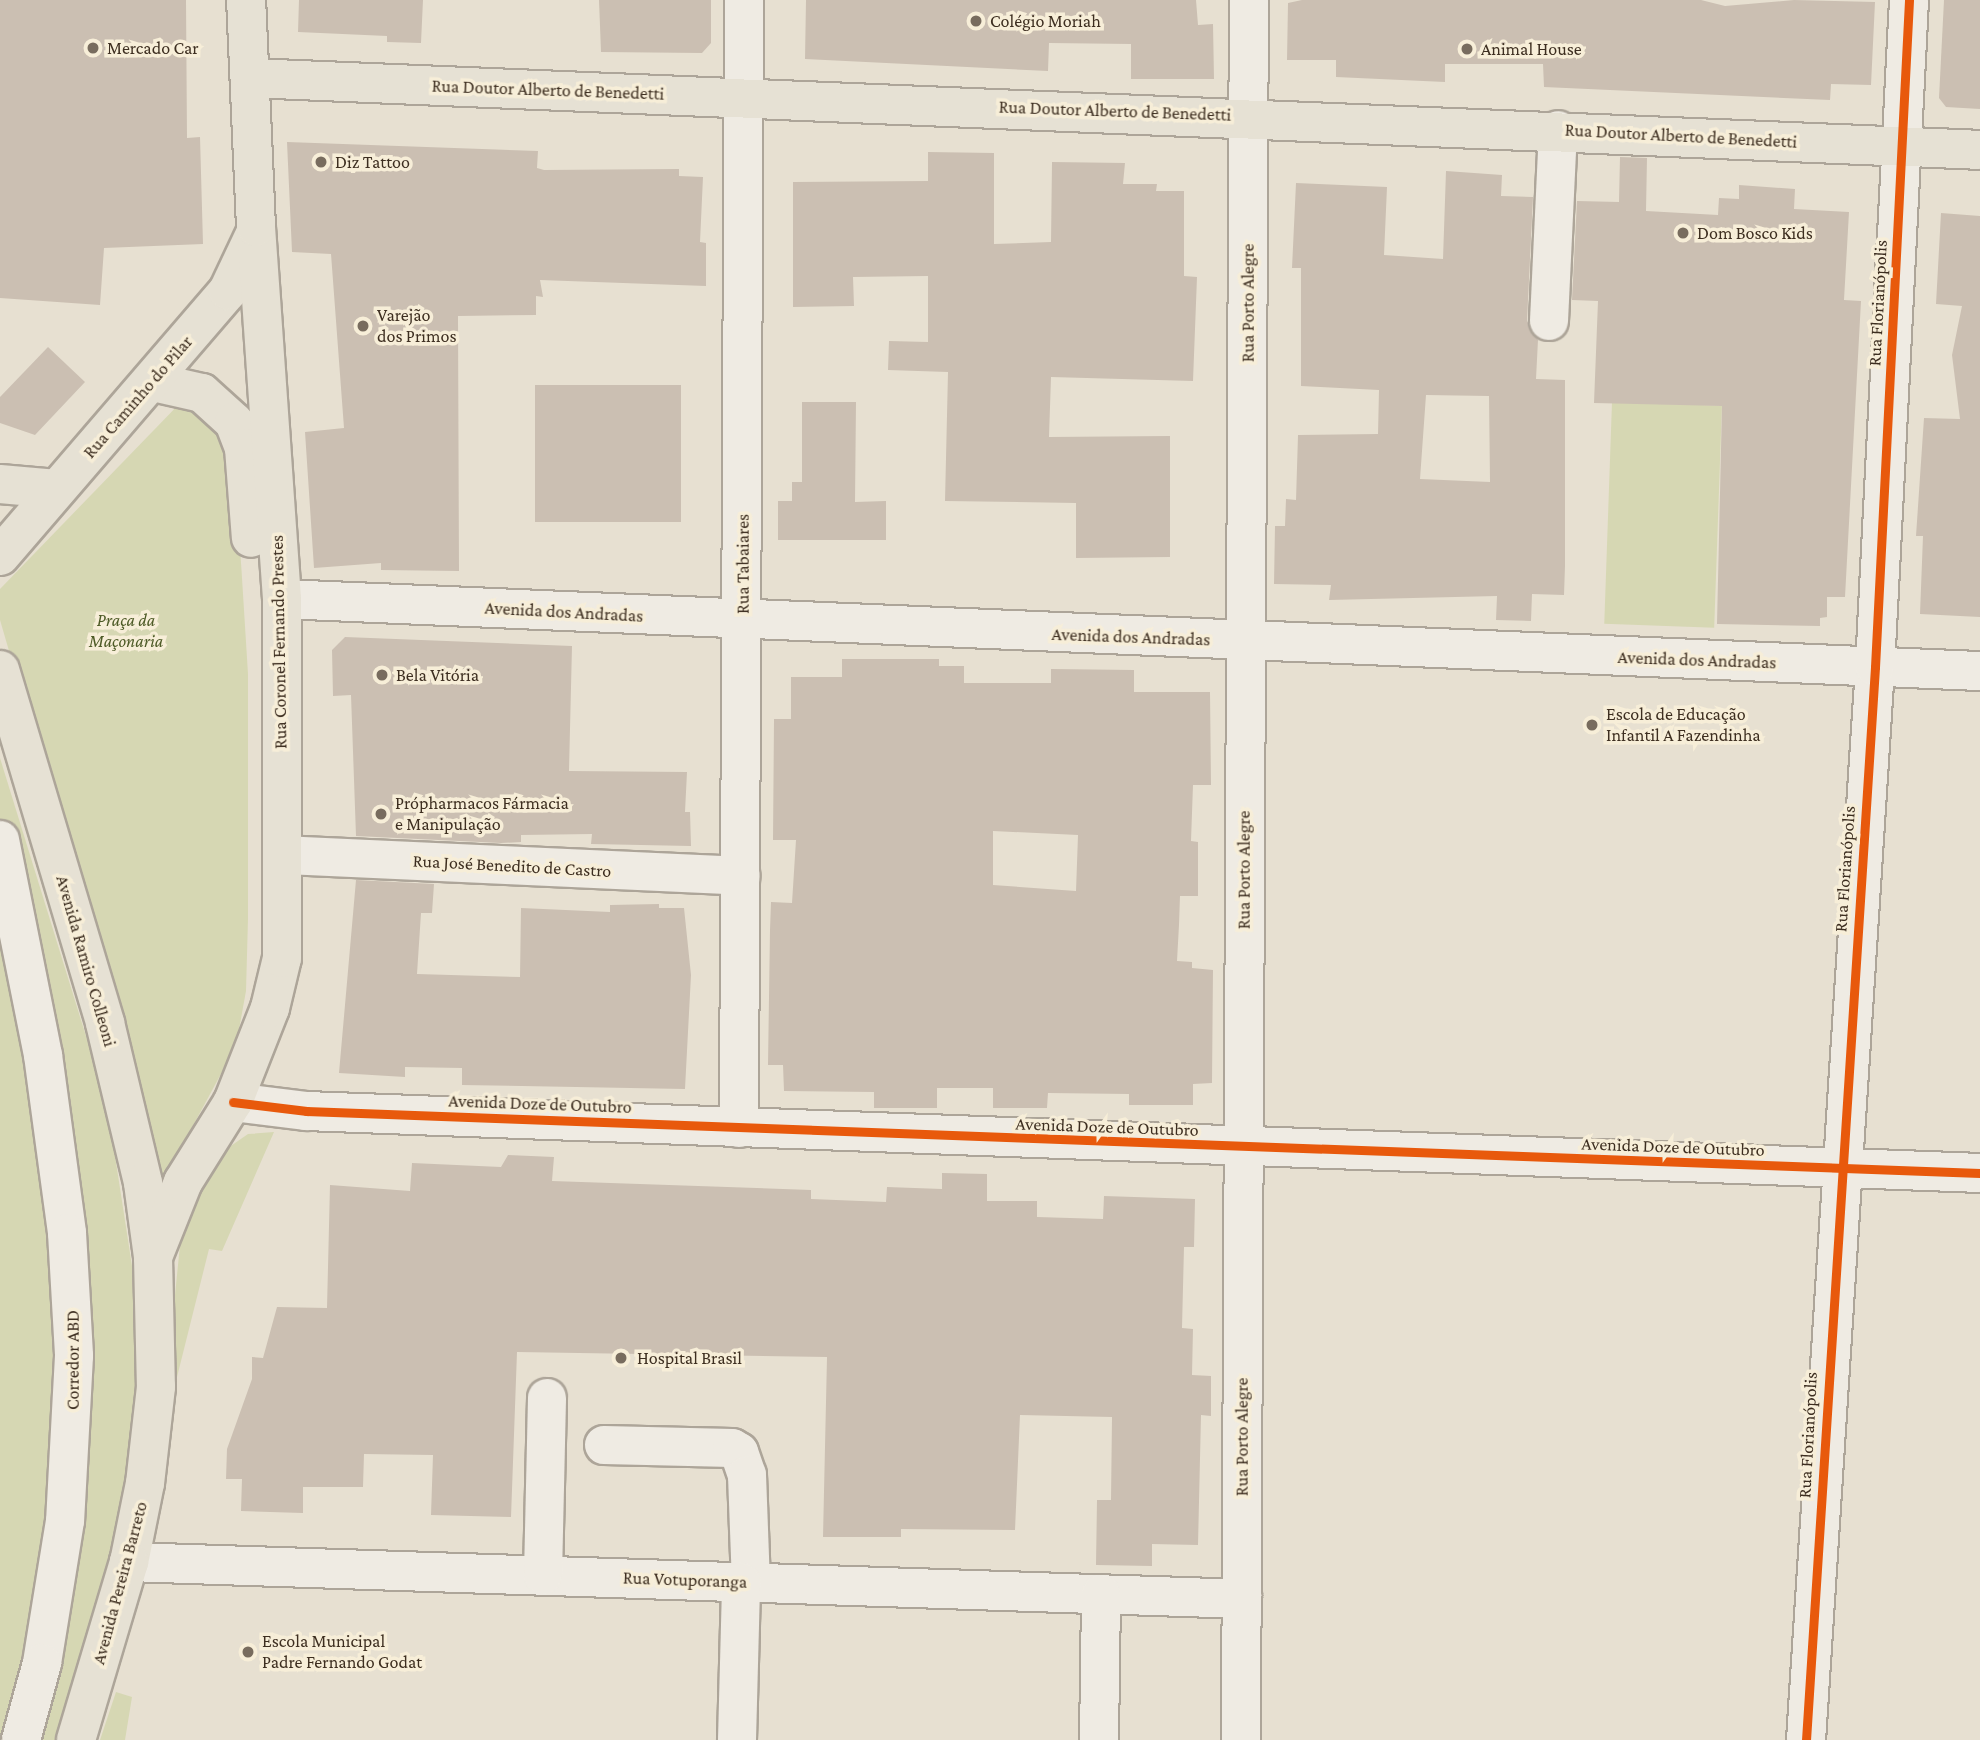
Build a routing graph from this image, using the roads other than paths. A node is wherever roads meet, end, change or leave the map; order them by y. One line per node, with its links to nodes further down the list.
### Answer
1 (246, 0): 5 (main road, Rua Coronel Fernando Prestes)
2 (744, 0): 6 (street, Rua Tabaiares)
3 (1249, 0): 7 (street, Rua Porto Alegre)
4 (1909, 0): 9 (street, Rua Florianópolis)
5 (250, 78): 6 (main road, Rua Doutor Alberto de Benedetti); 11 (main road, Rua Coronel Fernando Prestes)
6 (743, 98): 7 (main road, Rua Doutor Alberto de Benedetti); 18 (street, Rua Tabaiares)
7 (1249, 116): 8 (main road, Rua Doutor Alberto de Benedetti); 19 (street, Rua Porto Alegre)
8 (1558, 130): 9 (main road, Rua Doutor Alberto de Benedetti); 12 (street)
9 (1903, 146): 10 (main road, Rua Doutor Alberto de Benedetti); 20 (street, Rua Florianópolis)
10 (1980, 150)
11 (256, 227): 13 (main road, Rua Caminho do Pilar); 17 (main road, Rua Coronel Fernando Prestes)
12 (1549, 321)
13 (153, 382): 15 (main road, Rua Caminho do Pilar); 23 (main road)
14 (0, 484): 15 (main road)
15 (57, 489): 16 (main road, Rua Caminho do Pilar)
16 (0, 556)
17 (282, 599): 18 (street, Avenida dos Andradas); 23 (main road, Rua Coronel Fernando Prestes)
18 (743, 620): 19 (street, Avenida dos Andradas); 26 (street, Rua Tabaiares)
19 (1244, 641): 20 (street, Avenida dos Andradas); 31 (street, Rua Porto Alegre)
20 (1875, 667): 22 (street, Avenida dos Andradas); 32 (street, Rua Florianópolis)
21 (0, 670): 34 (main road, Avenida Ramiro Colleoni)
22 (1980, 671)
23 (281, 741): 25 (main road, Rua Coronel Fernando Prestes)
24 (0, 840): 28 (street, Corredor ABD)
25 (283, 856): 26 (street, Rua José Benedito de Castro); 29 (main road, Rua Coronel Fernando Prestes)
26 (741, 876): 30 (street, Rua Tabaiares)
27 (0, 942): 28 (street)
28 (15, 984): 42 (street, Corredor ABD)
29 (233, 1102): 30 (street, Avenida Doze de Outubro); 34 (main road, Rua Coronel Fernando Prestes)
30 (739, 1128): 31 (street, Avenida Doze de Outubro)
31 (1243, 1149): 32 (street, Avenida Doze de Outubro); 41 (street, Rua Porto Alegre)
32 (1840, 1168): 33 (street, Avenida Doze de Outubro); 47 (street, Rua Florianópolis)
33 (1980, 1173)
34 (153, 1257): 37 (main road, Avenida Pereira Barreto)
35 (547, 1398): 38 (street)
36 (604, 1445): 39 (street)
37 (129, 1562): 38 (street, Rua Votuporanga); 43 (main road, Avenida Pereira Barreto)
38 (543, 1576): 39 (street, Rua Votuporanga)
39 (746, 1583): 40 (street, Rua Votuporanga); 44 (street)
40 (1101, 1594): 41 (street, Rua Votuporanga); 45 (street)
41 (1242, 1599): 46 (street, Rua Porto Alegre)
42 (21, 1740)
43 (76, 1740)
44 (737, 1740)
45 (1099, 1740)
46 (1241, 1740)
47 (1806, 1740)

